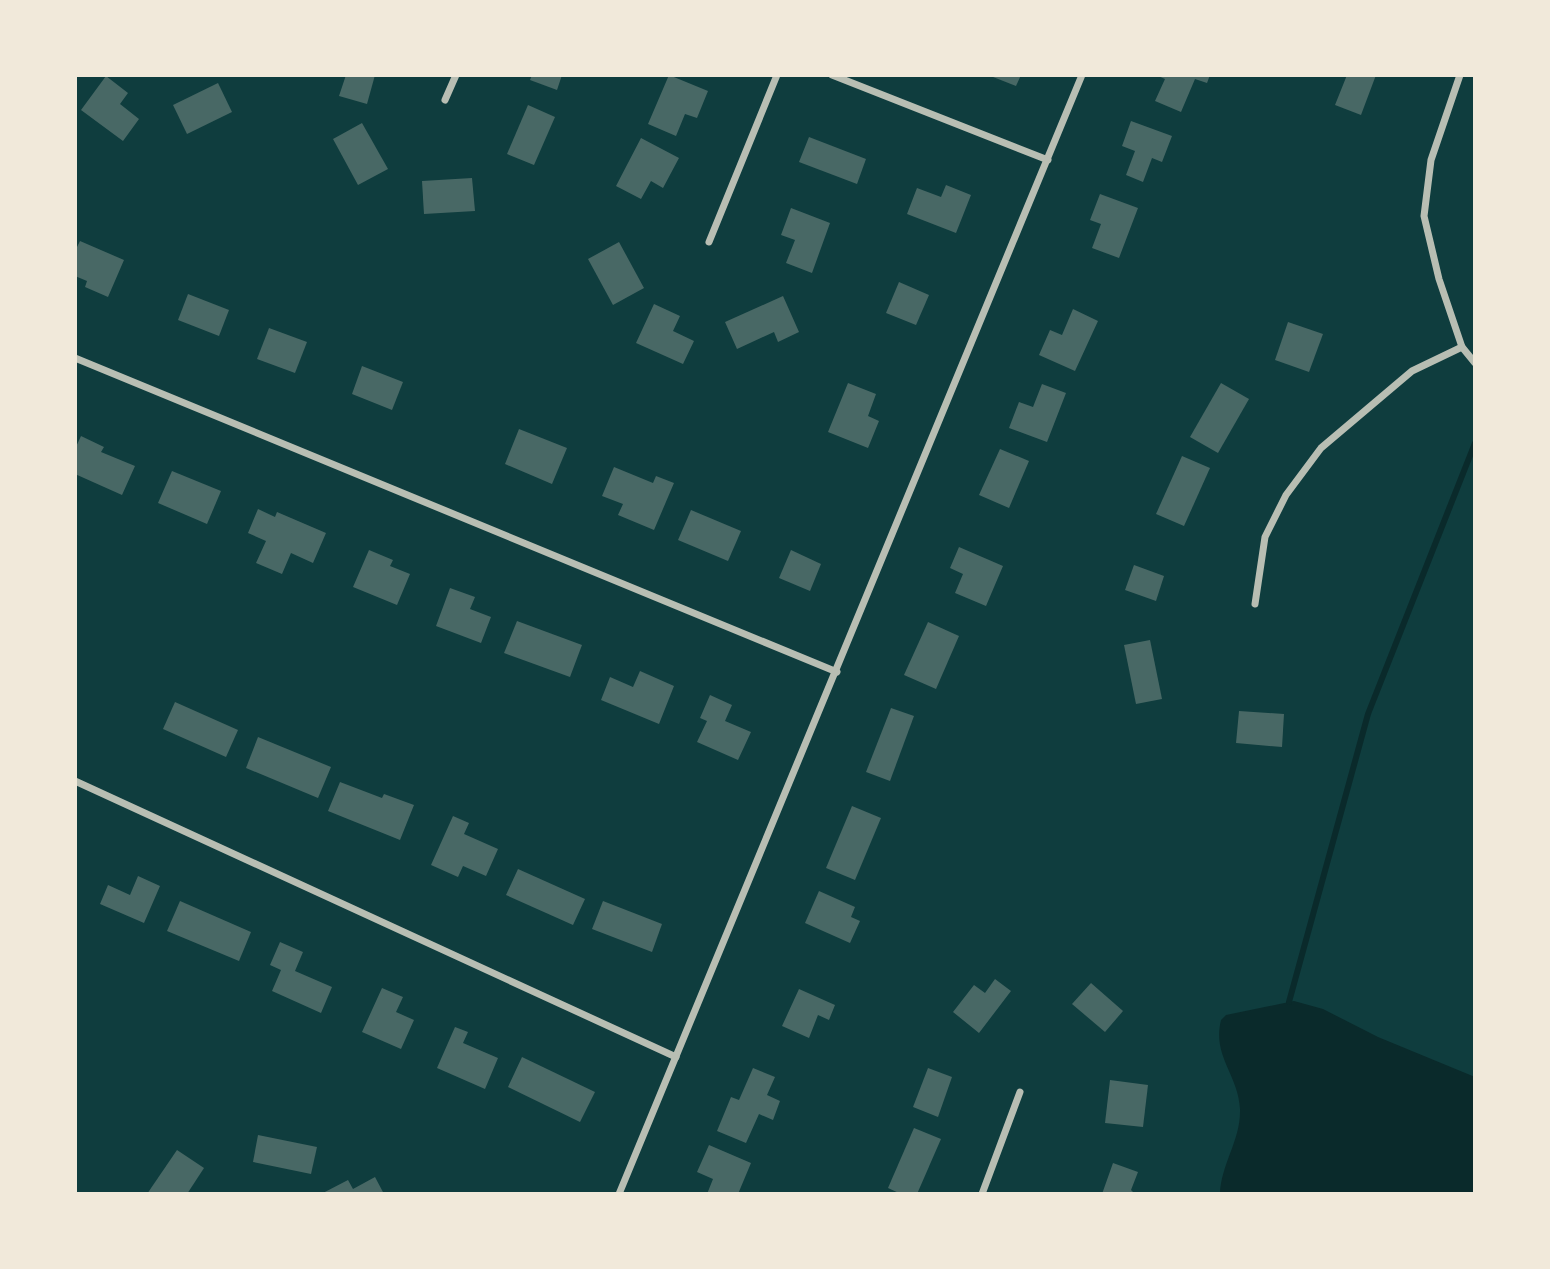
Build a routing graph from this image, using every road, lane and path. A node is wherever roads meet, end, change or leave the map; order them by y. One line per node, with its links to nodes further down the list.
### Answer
1 (456, 75): 6 (street)
2 (777, 75): 8 (street)
3 (832, 75): 7 (street)
4 (1082, 75): 7 (street)
5 (1460, 75): 9 (street)
6 (445, 100)
7 (1048, 160): 13 (street)
8 (709, 242)
9 (1462, 348): 11 (street); 12 (street)
10 (75, 358): 13 (street)
11 (1475, 363)
12 (1255, 604)
13 (837, 672): 15 (street)
14 (75, 781): 15 (street)
15 (676, 1057): 17 (street)
16 (1020, 1092): 18 (street)
17 (619, 1194)
18 (982, 1194)

